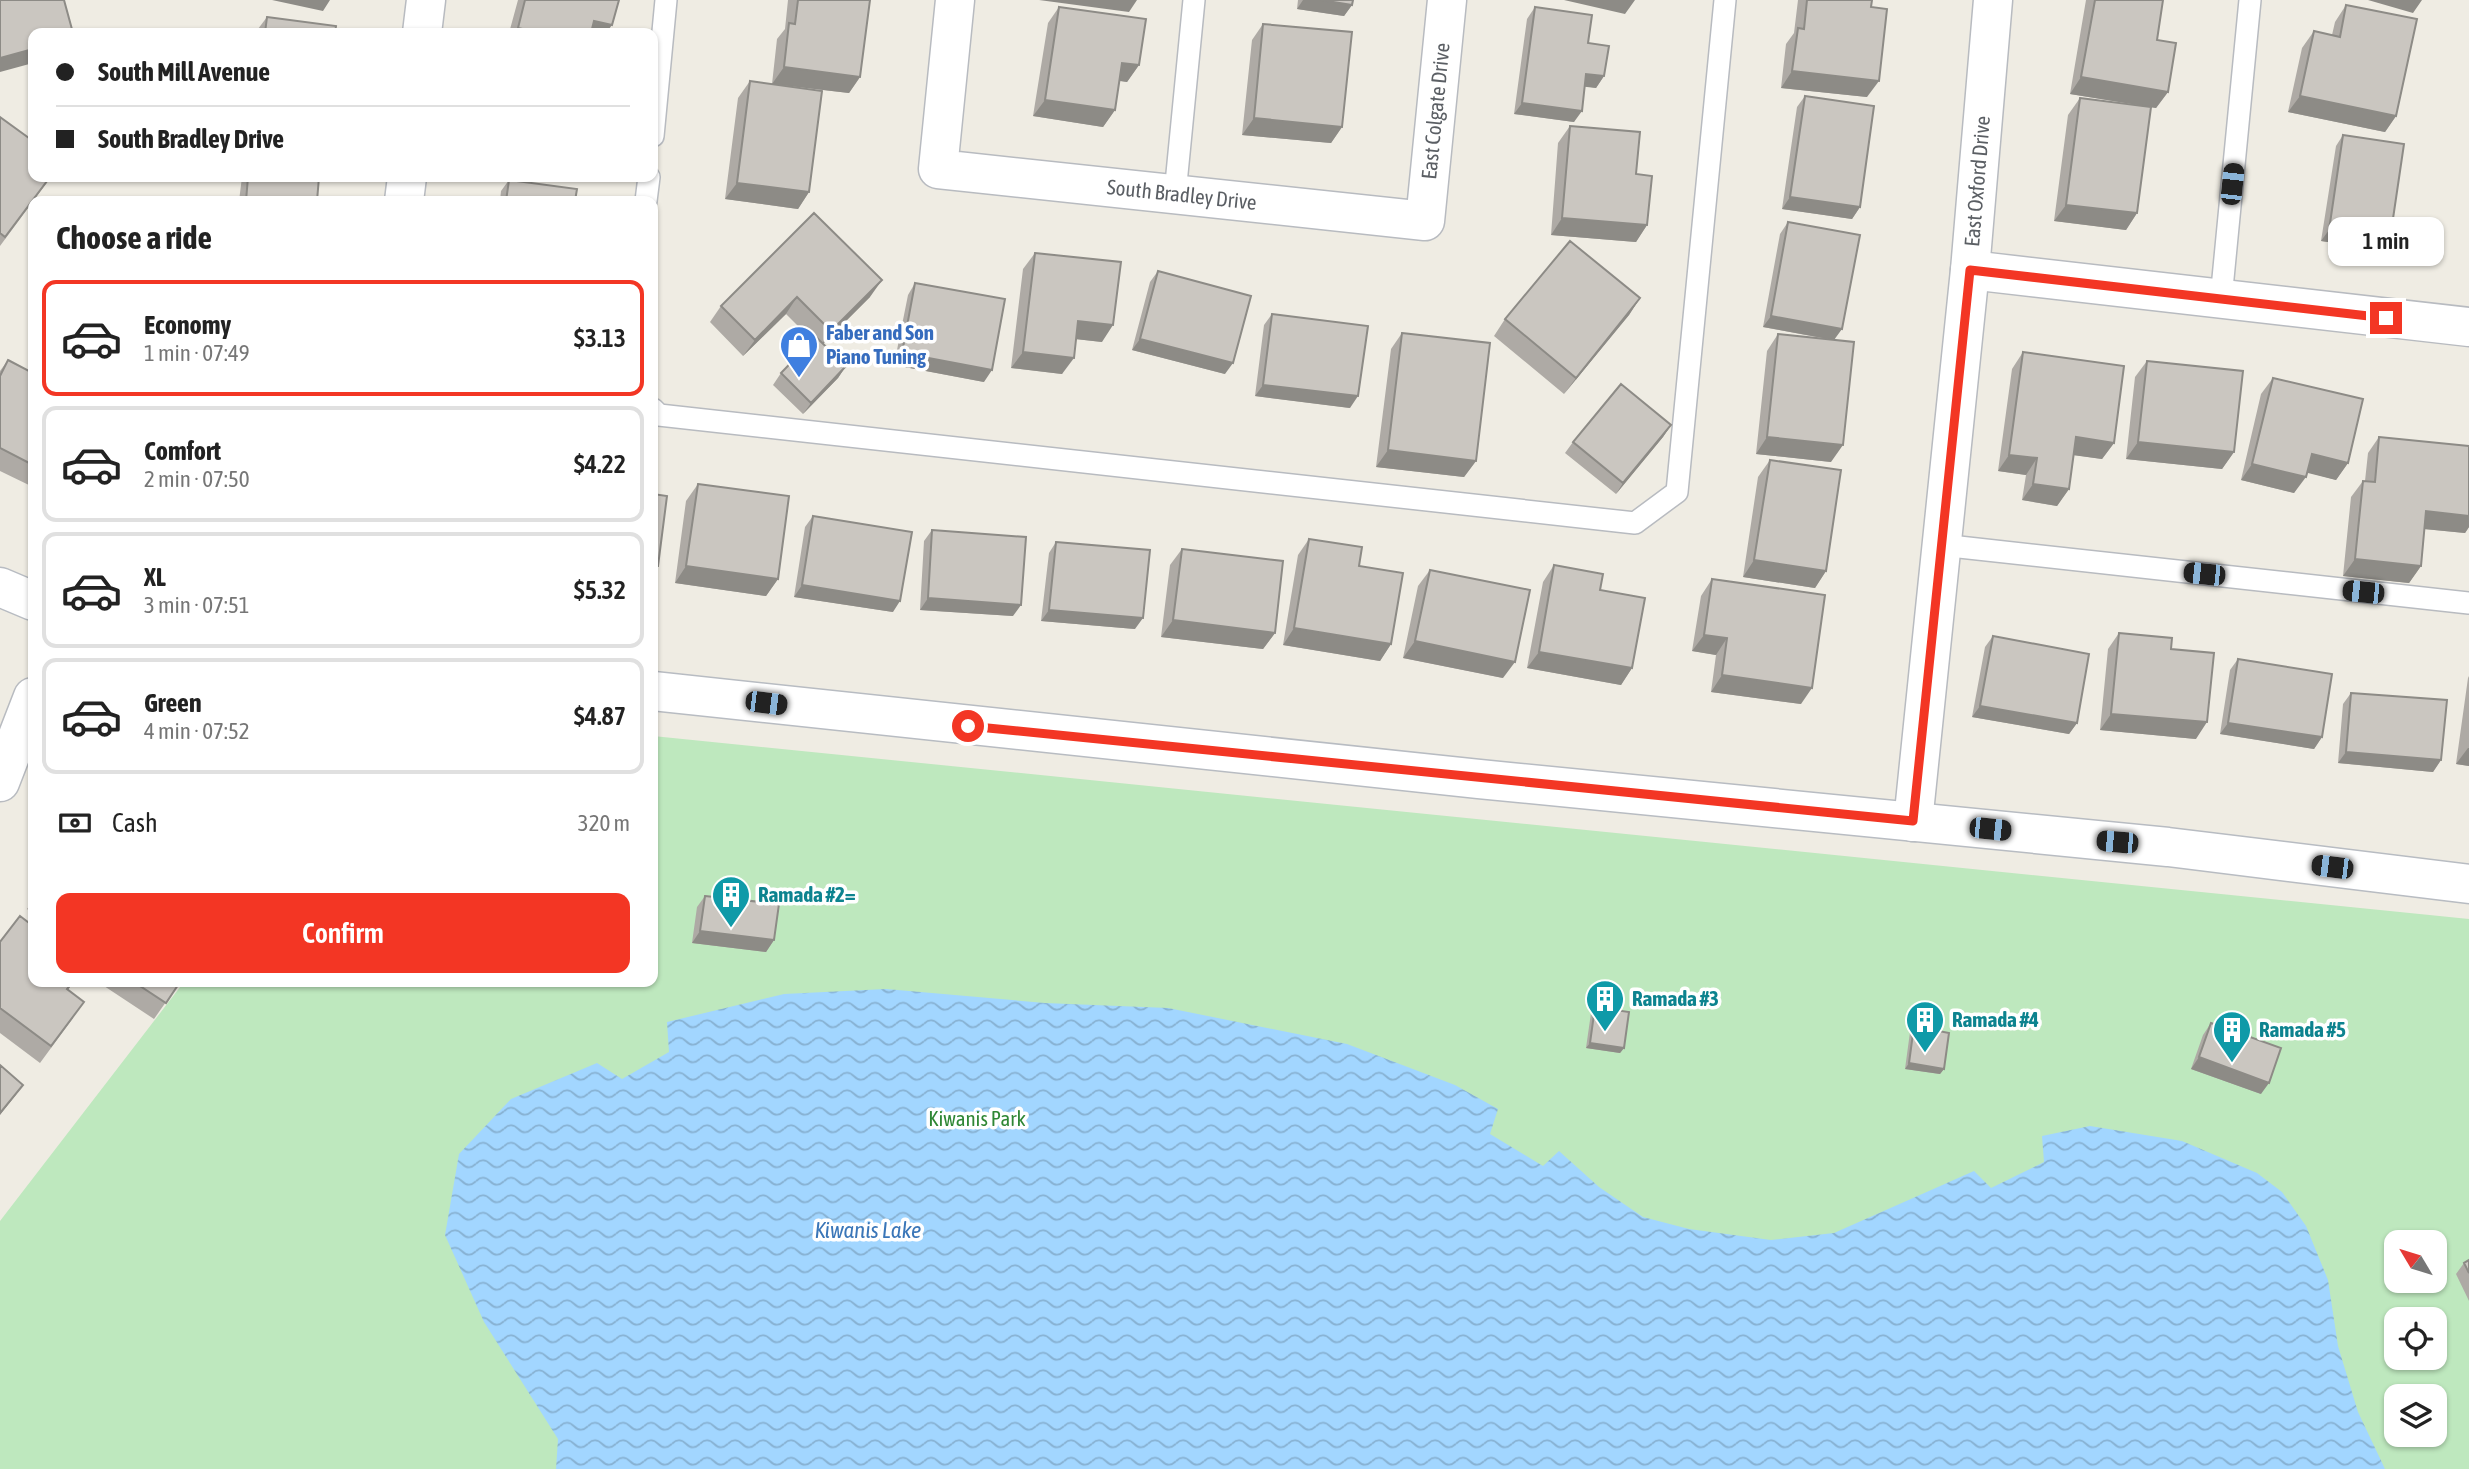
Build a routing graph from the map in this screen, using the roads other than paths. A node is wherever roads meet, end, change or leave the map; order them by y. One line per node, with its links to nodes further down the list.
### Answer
1 (426, 0): 9 (street)
2 (666, 0): 10 (lane)
3 (956, 0): 11 (street, South Bradley Drive)
4 (1194, 0): 11 (lane)
5 (1447, 0): 12 (street, East Colgate Drive)
6 (1725, 0): 16 (lane)
7 (1993, 0): 13 (street, East Oxford Drive)
8 (2250, 0): 14 (lane)
9 (423, 28)
10 (658, 84)
11 (1175, 194): 12 (street, South Bradley Drive)
12 (1425, 221)
13 (1970, 270): 14 (street); 17 (street, East Oxford Drive)
14 (2221, 299): 15 (street)
15 (2469, 327)
16 (658, 414)
17 (1941, 545): 20 (lane); 24 (street, East Oxford Drive)
18 (0, 587): 19 (street)
19 (28, 599)
20 (2469, 603)
21 (658, 692): 24 (street)
22 (28, 710): 23 (street)
23 (0, 782)
24 (1913, 821): 25 (street)
25 (2469, 884)

